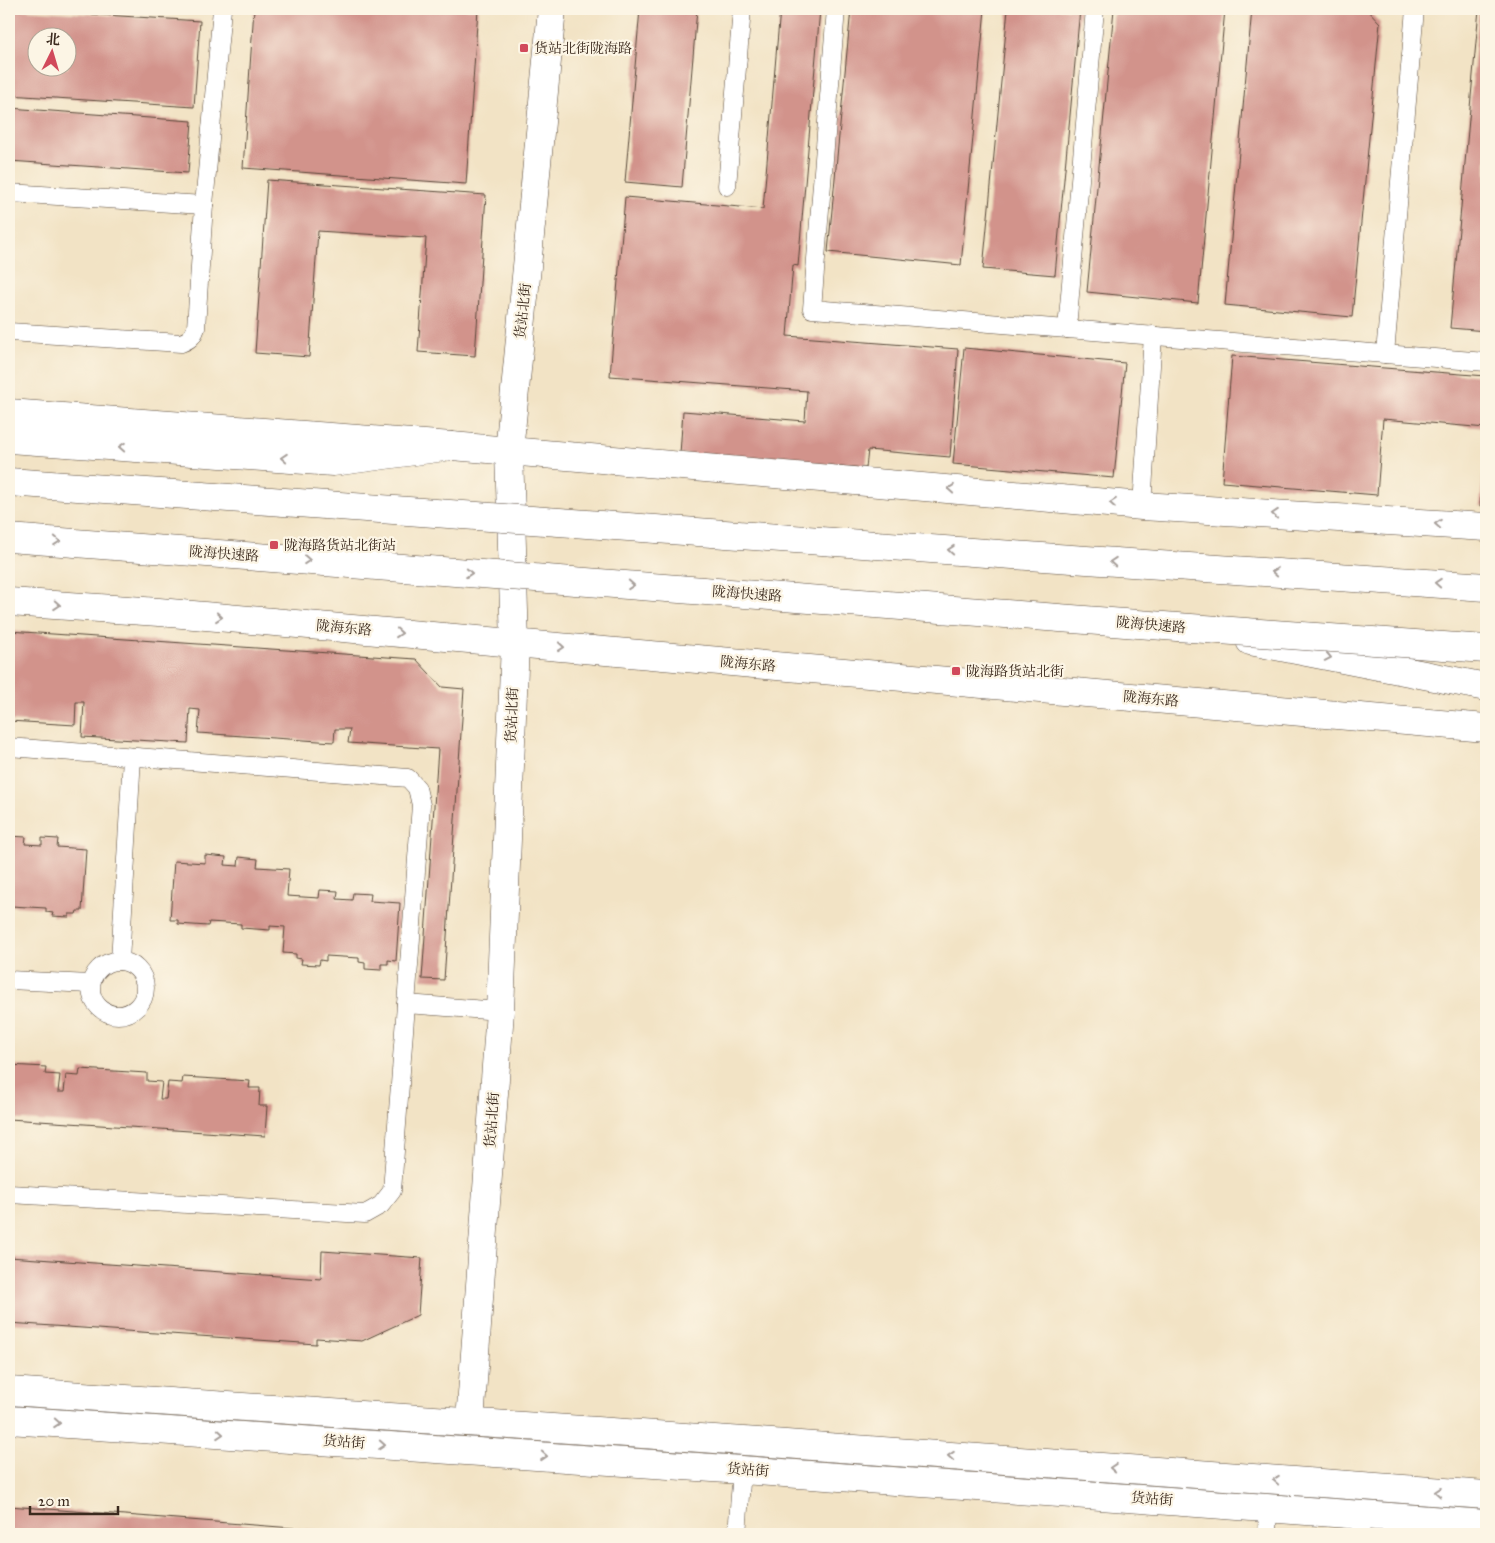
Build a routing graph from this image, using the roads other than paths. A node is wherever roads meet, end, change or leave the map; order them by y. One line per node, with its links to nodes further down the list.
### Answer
1 (222, 9): 9 (lane)
2 (552, 9): 18 (main road, 货站北街)
3 (742, 9): 7 (lane)
4 (836, 9): 10 (lane)
5 (1095, 9): 10 (lane)
6 (1415, 9): 13 (lane)
7 (727, 186)
8 (9, 193): 9 (lane)
9 (204, 205): 11 (lane)
10 (1067, 329): 12 (lane)
11 (9, 332)
12 (1153, 335): 13 (lane); 20 (lane)
13 (1385, 354): 14 (lane)
14 (1486, 362)
15 (9, 413): 17 (main road)
16 (9, 439): 17 (main road, one-way to 16)
17 (452, 446): 18 (main road)
18 (509, 452): 20 (main road, one-way to 18); 26 (main road, 货站北街)
19 (9, 482): 23 (main road, one-way to 19, bridge)
20 (1142, 506): 21 (main road, one-way to 20)
21 (1486, 528)
22 (9, 538): 25 (main road, 陇海快速路, one-way to 25, bridge)
23 (1486, 586)
24 (9, 602): 26 (main road, 陇海东路, one-way to 26)
25 (1177, 627): 27 (main road, 陇海快速路, bridge); 28 (main road, one-way to 28, bridge)
26 (515, 643): 29 (main road, 陇海东路, one-way to 29); 36 (main road, 货站北街)
27 (1486, 649)
28 (1486, 687)
29 (1486, 728)
30 (9, 747): 31 (lane)
31 (132, 757): 32 (lane); 35 (lane)
32 (120, 961): 34 (lane); 34 (lane)
33 (9, 980): 34 (lane)
34 (90, 984)
35 (406, 1004): 36 (lane); 37 (lane)
36 (500, 1011): 40 (main road, 货站北街)
37 (9, 1194)
38 (9, 1391): 40 (main road, 货站街)
39 (9, 1420): 41 (main road, 货站街, one-way to 41)
40 (470, 1422): 42 (main road, 货站街, one-way to 40)
41 (742, 1470): 43 (main road, 货站街); 46 (lane)
42 (1486, 1495)
43 (1267, 1521): 44 (main road, 货站街)
44 (1361, 1524): 45 (main road, 货站街)
45 (1486, 1524)
46 (737, 1534)

